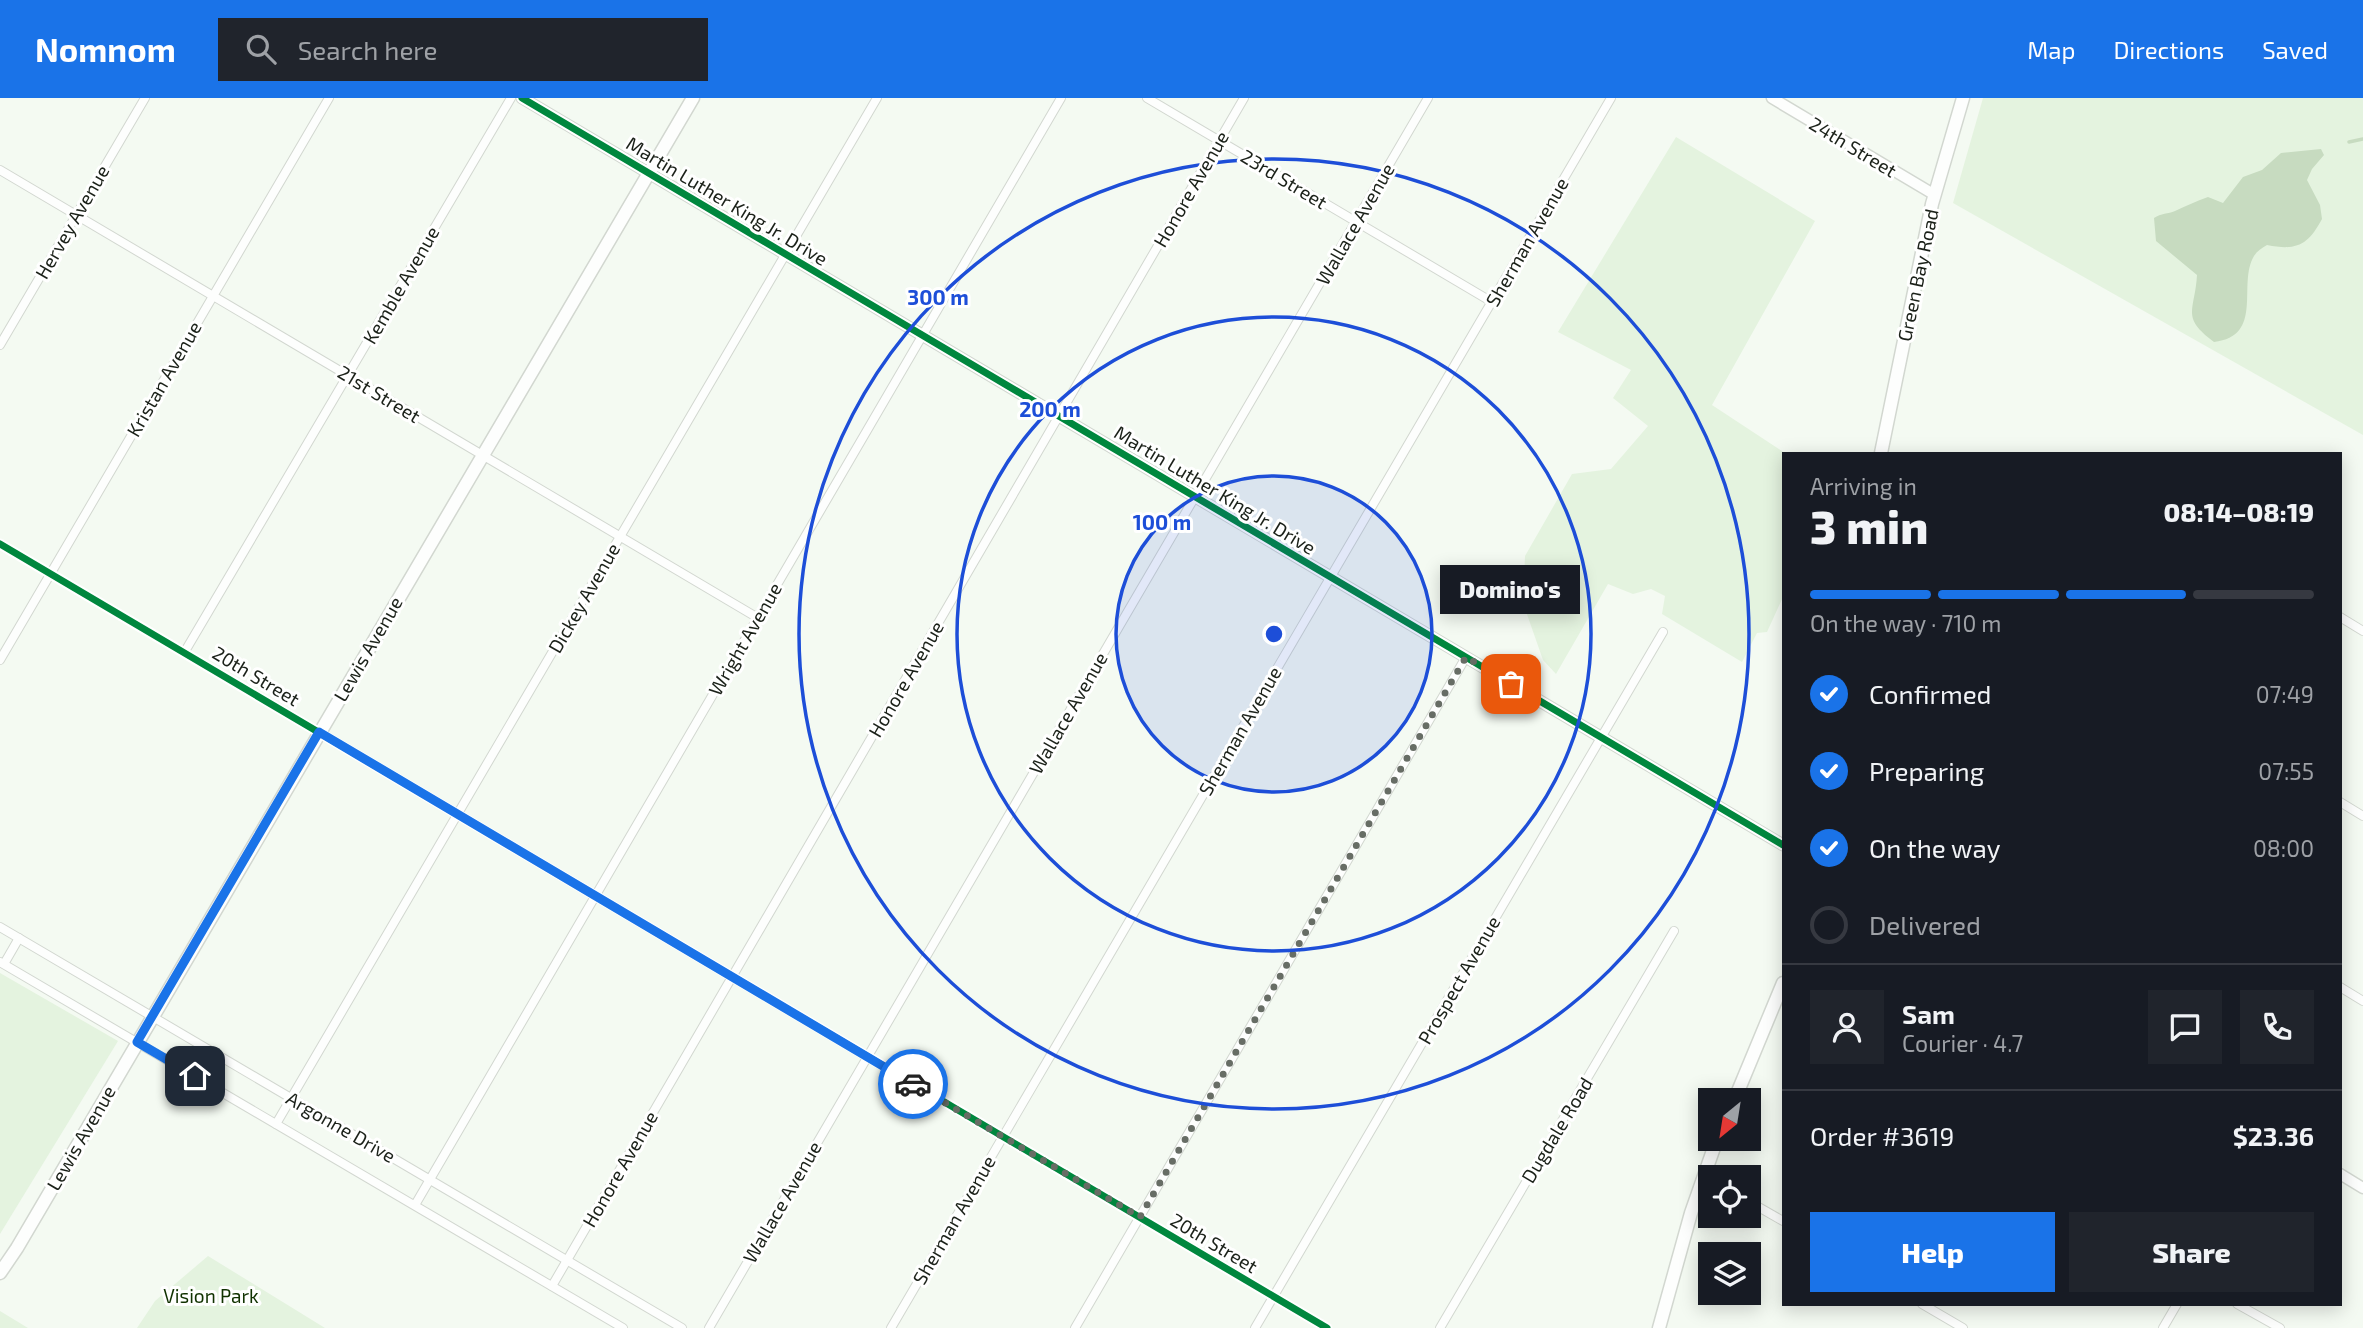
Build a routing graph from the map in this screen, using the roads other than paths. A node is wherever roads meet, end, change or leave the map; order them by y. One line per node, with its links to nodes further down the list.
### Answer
1 (145, 98): 18 (street, Hervey Avenue)
2 (329, 98): 21 (street, Kristan Avenue)
3 (511, 98): 25 (street, Kemble Avenue)
4 (522, 98): 16 (street, Martin Luther King Jr. Drive)
5 (693, 98): 16 (main road, Lewis Avenue)
6 (877, 98): 20 (street, Dickey Avenue)
7 (1061, 98): 23 (street, Wright Avenue)
8 (1147, 98): 14 (street, 23rd Street)
9 (1244, 98): 14 (street, Honore Avenue)
10 (1428, 98): 19 (street, Wallace Avenue)
11 (1611, 98): 22 (street, Sherman Avenue)
12 (1772, 98): 17 (street, 24th Street)
13 (1963, 98): 17 (main road, Green Bay Road)
14 (1220, 141): 19 (street, 23rd Street); 26 (street, Honore Avenue)
15 (0, 170): 18 (street, 21st Street)
16 (648, 173): 20 (street, Martin Luther King Jr. Drive); 28 (main road, Lewis Avenue)
17 (1935, 195): 27 (main road, Green Bay Road)
18 (76, 215): 21 (street, 21st Street); 24 (street, Hervey Avenue)
19 (1356, 221): 22 (street, 23rd Street); 29 (street, Wallace Avenue)
20 (785, 254): 23 (street, Martin Luther King Jr. Drive); 30 (street, Dickey Avenue)
21 (213, 296): 25 (street, 21st Street); 32 (street, Kristan Avenue)
22 (1492, 302): 33 (street, Sherman Avenue)
23 (922, 335): 26 (street, Martin Luther King Jr. Drive); 34 (street, Wright Avenue)
24 (0, 345)
25 (348, 375): 28 (street, 21st Street); 38 (street, Kemble Avenue)
26 (1059, 416): 29 (street, Martin Luther King Jr. Drive); 52 (street, Honore Avenue)
27 (1881, 452)
28 (482, 455): 30 (street, 21st Street); 41 (main road, Lewis Avenue)
29 (1195, 497): 33 (street, Martin Luther King Jr. Drive); 58 (street, Wallace Avenue)
30 (620, 537): 34 (street, 21st Street); 44 (street, Dickey Avenue)
31 (0, 544): 32 (street, 20th Street)
32 (51, 574): 38 (street, 20th Street); 40 (street, Kristan Avenue)
33 (1331, 577): 39 (street, Martin Luther King Jr. Drive); 62 (street, Sherman Avenue)
34 (758, 618): 47 (street, Wright Avenue)
35 (2342, 618): 36 (street)
36 (2363, 631)
37 (1663, 632): 42 (street, Prospect Avenue)
38 (184, 653): 41 (street, 20th Street)
39 (1466, 657): 42 (street, Martin Luther King Jr. Drive); 69 (street)
40 (0, 660)
41 (319, 732): 44 (street, 20th Street); 56 (main road, Lewis Avenue)
42 (1602, 738): 46 (street, Martin Luther King Jr. Drive); 74 (street, Prospect Avenue)
43 (2342, 803): 45 (street)
44 (458, 814): 47 (street, 20th Street); 60 (street, Dickey Avenue)
45 (2363, 816)
46 (1782, 844)
47 (595, 896): 52 (street, 20th Street); 64 (street, Wright Avenue)
48 (0, 927): 50 (street, Argonne Drive)
49 (1674, 931): 85 (street, Dugdale Road)
50 (19, 939): 51 (street); 56 (street, Argonne Drive)
51 (2, 963): 57 (street, Argonne Drive)
52 (732, 976): 58 (street, 20th Street); 71 (street, Honore Avenue)
53 (1782, 985): 59 (main road)
54 (2342, 988): 55 (street)
55 (2363, 1001)
56 (152, 1016): 57 (main road, Lewis Avenue); 60 (street, Argonne Drive)
57 (137, 1042): 61 (street, Argonne Drive); 72 (main road, Lewis Avenue)
58 (867, 1056): 62 (street, 20th Street); 80 (street, Wallace Avenue)
59 (1739, 1088)
60 (292, 1098): 61 (street, Dickey Avenue); 64 (street, Argonne Drive)
61 (276, 1124): 67 (street, Argonne Drive)
62 (1003, 1137): 69 (street, 20th Street); 81 (street, Sherman Avenue)
63 (2342, 1175): 65 (street)
64 (430, 1180): 67 (street, Wright Avenue); 71 (street, Argonne Drive)
65 (2363, 1188)
66 (1698, 1200): 86 (main road)
67 (415, 1205): 73 (street, Argonne Drive)
68 (1761, 1209): 70 (street)
69 (1140, 1217): 74 (street, 20th Street); 82 (street)
70 (1782, 1221)
71 (567, 1260): 73 (street, Honore Avenue); 79 (street, Argonne Drive)
72 (0, 1273)
73 (551, 1286): 78 (street, Argonne Drive)
74 (1273, 1296): 83 (street, Prospect Avenue); 84 (street, 20th Street)
75 (1925, 1306): 87 (street)
76 (2176, 1306): 88 (street)
77 (2241, 1306): 89 (street)
78 (623, 1328)
79 (682, 1328)
80 (709, 1328)
81 (891, 1328)
82 (1075, 1328)
83 (1255, 1328)
84 (1327, 1328)
85 (1440, 1328)
86 (1660, 1328)
87 (1963, 1328)
88 (2162, 1328)
89 (2280, 1328)

